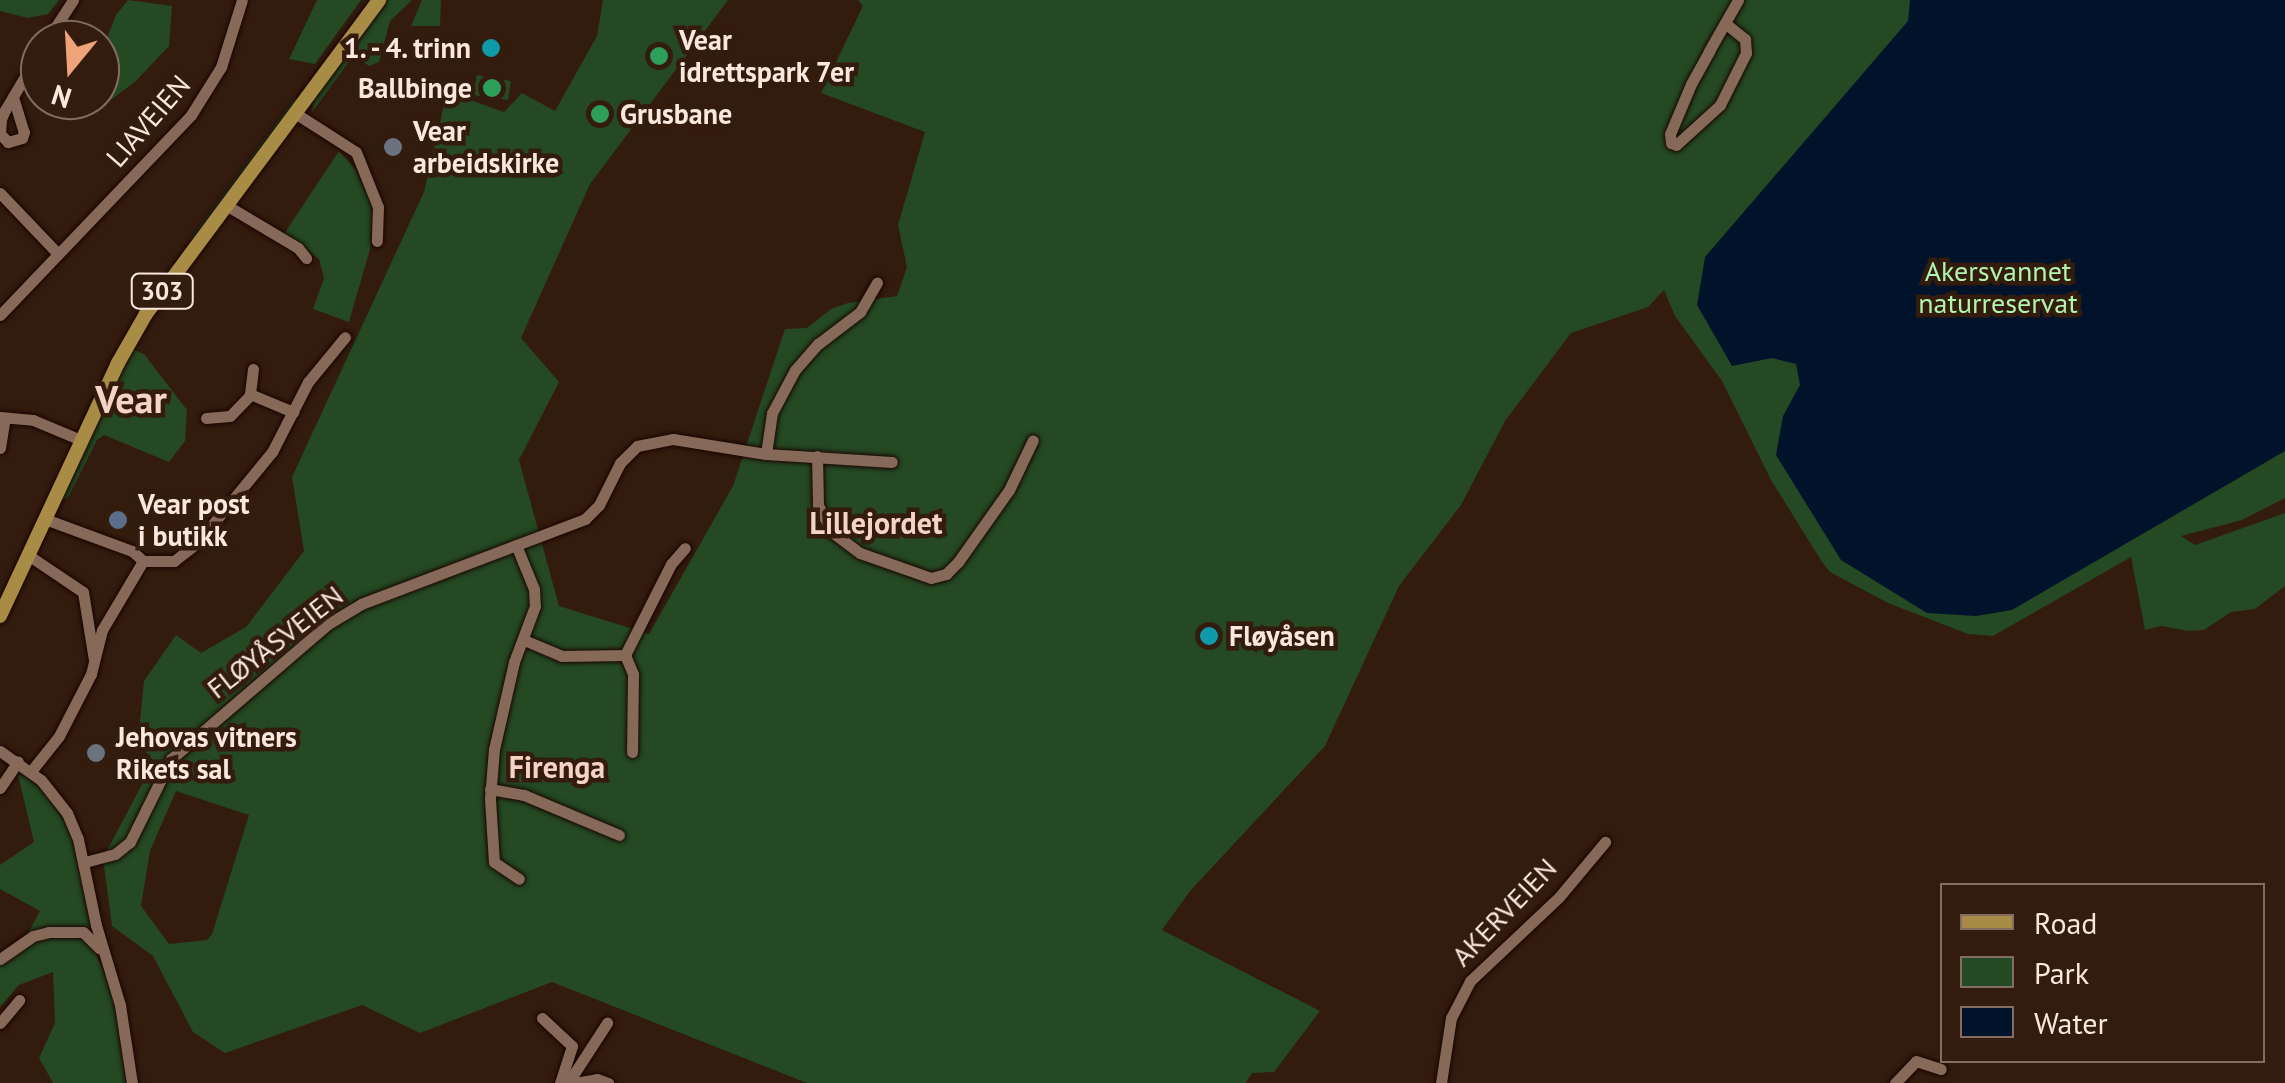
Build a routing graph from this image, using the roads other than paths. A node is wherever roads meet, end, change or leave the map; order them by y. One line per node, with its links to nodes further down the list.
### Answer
1 (242, 0): 11 (street, LIAVEIEN)
2 (380, 0): 7 (main road, 303)
3 (1738, 0): 4 (street)
4 (1725, 23): 4 (street)
5 (20, 85): 6 (street)
6 (13, 97)
7 (295, 112): 9 (main road, 303); 10 (street)
8 (0, 193): 11 (street)
9 (226, 205): 12 (street); 21 (main road, 303)
10 (377, 241)
11 (58, 254): 14 (street, LIAVEIEN)
12 (306, 258)
13 (877, 284): 24 (street)
14 (0, 315)
15 (345, 337): 18 (street)
16 (253, 368): 17 (street)
17 (251, 394): 18 (street); 20 (street)
18 (293, 412): 31 (street)
19 (2, 417): 21 (street); 23 (street)
20 (206, 418)
21 (82, 440): 27 (main road, 303)
22 (1033, 440): 25 (street)
23 (0, 448)
24 (766, 454): 25 (street); 28 (street, FLØYÅSVEIEN)
25 (817, 456): 26 (street)
26 (892, 462)
27 (45, 519): 30 (main road, 303); 31 (street)
28 (516, 546): 33 (street); 44 (street, FLØYÅSVEIEN)
29 (685, 548): 34 (street)
30 (28, 556): 32 (main road, 303); 35 (street)
31 (143, 561): 35 (street)
32 (0, 616)
33 (524, 640): 34 (street); 41 (street)
34 (625, 655): 37 (street)
35 (95, 661): 39 (street)
36 (0, 751): 38 (street)
37 (632, 752)
38 (18, 761): 39 (street); 40 (street)
39 (32, 770): 44 (street)
40 (0, 788)
41 (490, 789): 42 (street); 45 (street)
42 (620, 835)
43 (1605, 842): 57 (street, AKERVEIEN)
44 (86, 862): 46 (street)
45 (519, 879)
46 (105, 955): 47 (street); 53 (street)
47 (0, 959)
48 (19, 1000): 50 (street)
49 (542, 1018): 54 (street)
50 (0, 1023)
51 (606, 1023): 55 (street)
52 (1941, 1069): 58 (street)
53 (132, 1083)
54 (560, 1083)
55 (572, 1083): 56 (street)
56 (608, 1083)
57 (1441, 1083)
58 (1895, 1083)

